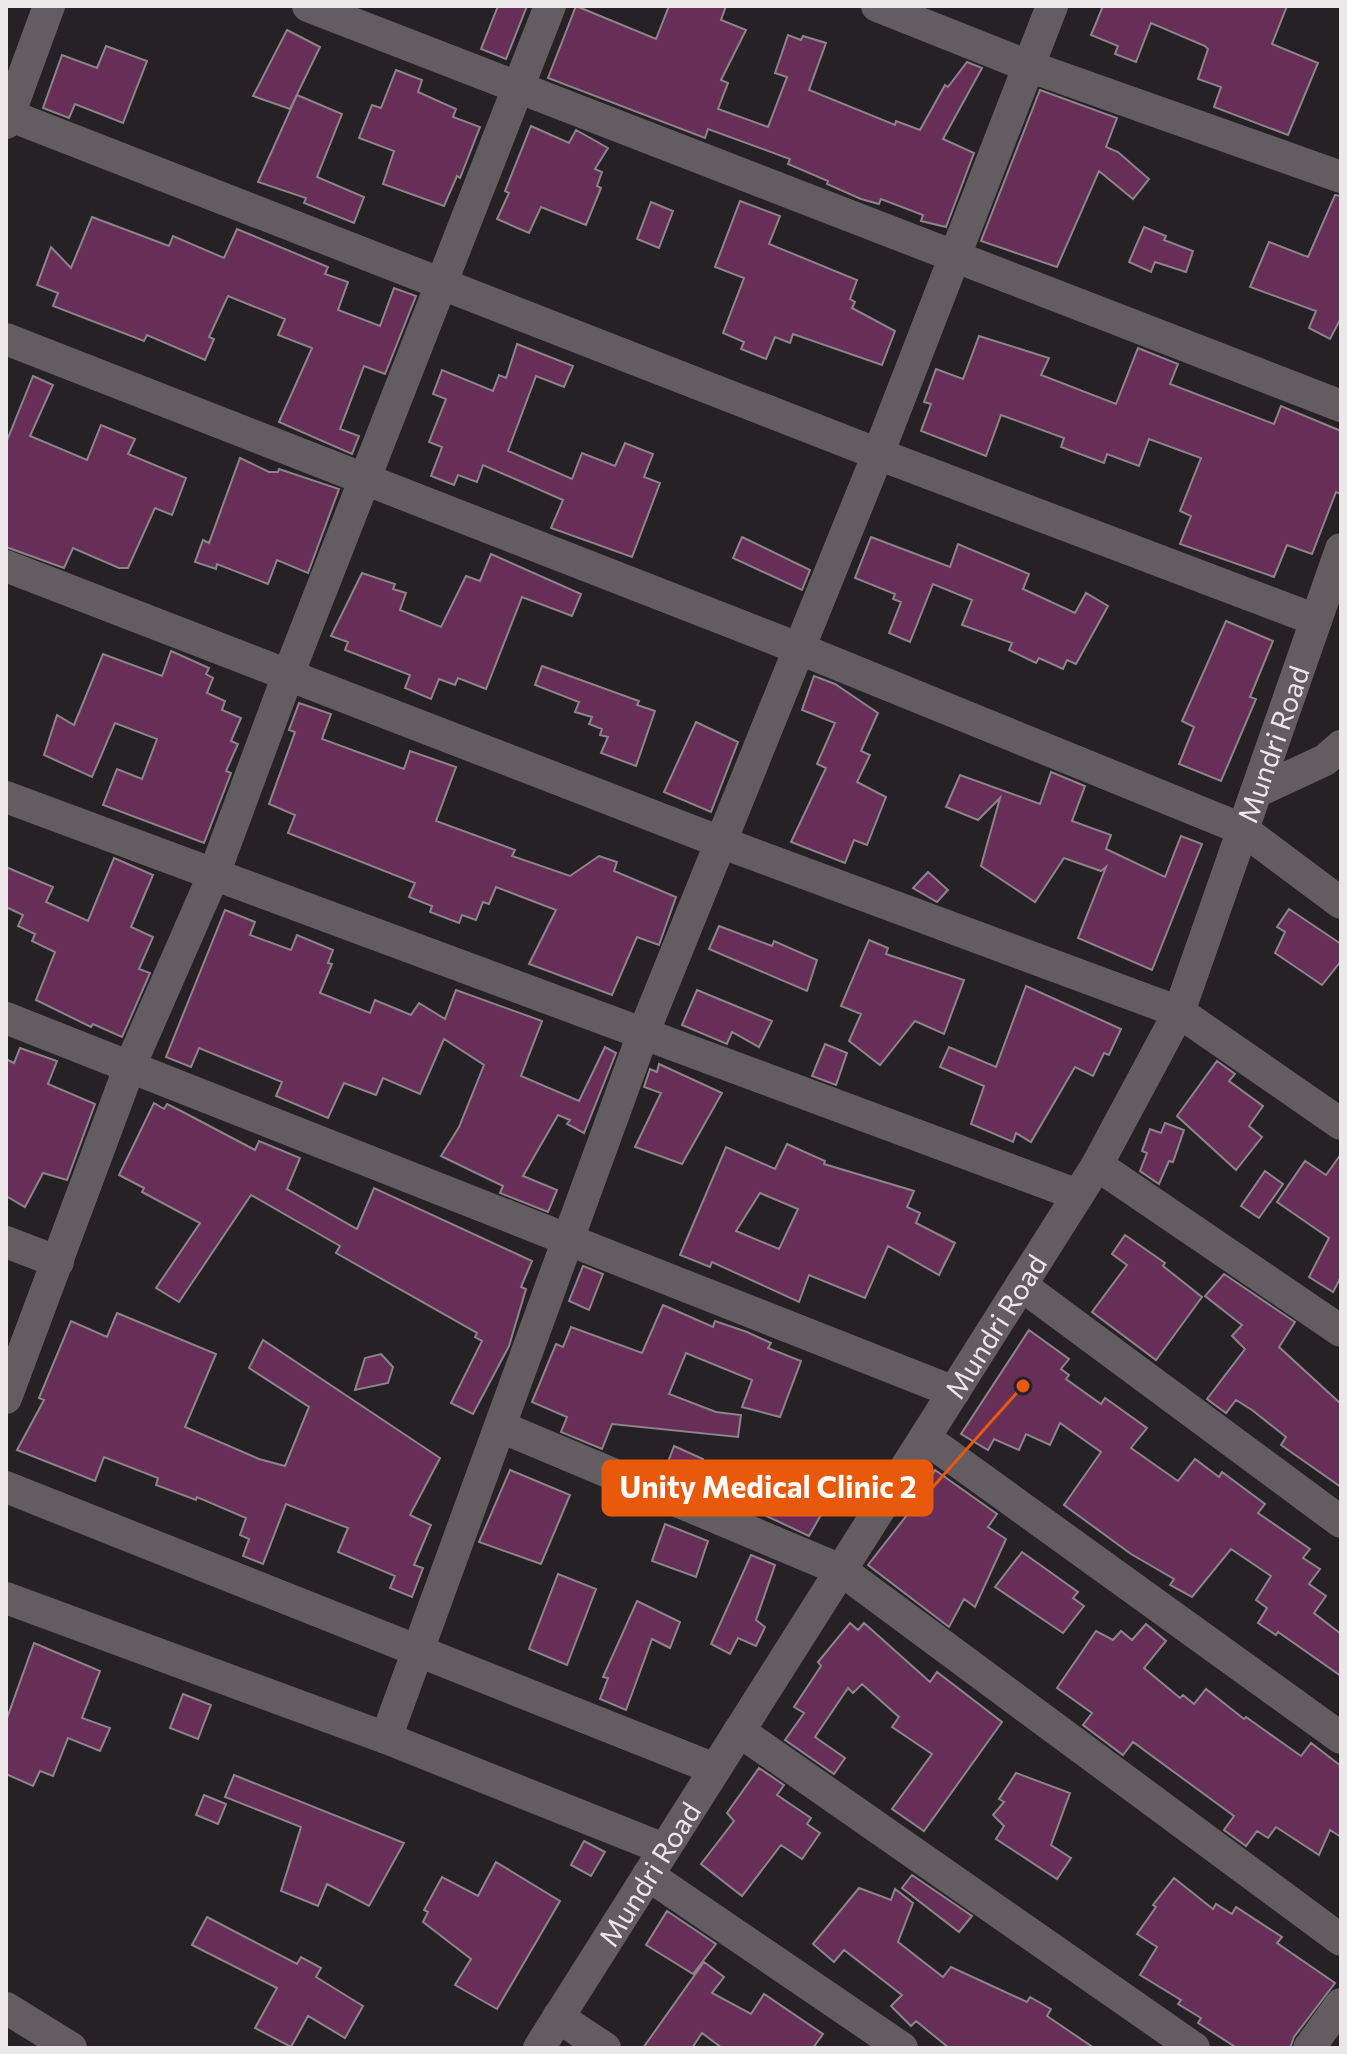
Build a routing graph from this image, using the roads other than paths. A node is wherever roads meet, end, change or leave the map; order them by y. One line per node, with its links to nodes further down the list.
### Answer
1 (49, 6): 8 (street)
2 (308, 6): 7 (street)
3 (550, 6): 7 (street)
4 (877, 6): 6 (street)
5 (1052, 6): 6 (street)
6 (1028, 66): 9 (street); 10 (street)
7 (519, 87): 10 (street); 11 (street)
8 (7, 117): 11 (street)
9 (1341, 177)
10 (955, 258): 13 (street); 14 (street)
11 (444, 284): 14 (street); 15 (street)
12 (6, 339): 15 (street)
13 (1341, 406)
14 (878, 454): 18 (street); 19 (street)
15 (366, 480): 19 (street); 20 (street)
16 (1341, 549): 18 (street, Mundri Road)
17 (6, 566): 20 (street)
18 (1316, 620): 22 (street, Mundri Road)
19 (800, 649): 24 (street); 25 (street)
20 (288, 675): 25 (street); 26 (street)
21 (1341, 746): 22 (street)
22 (1256, 792): 24 (street, Mundri Road)
23 (6, 797): 26 (street)
24 (1242, 829): 27 (street); 28 (street, Mundri Road)
25 (723, 843): 28 (street); 30 (street)
26 (214, 874): 30 (street); 31 (street)
27 (1341, 903)
28 (1179, 1012): 32 (street); 33 (street, Mundri Road)
29 (6, 1018): 31 (street)
30 (643, 1034): 34 (street); 35 (street)
31 (130, 1066): 35 (street); 37 (street)
32 (1341, 1124)
33 (1097, 1165): 34 (street, Mundri Road); 39 (street)
34 (1078, 1195): 38 (street, Mundri Road)
35 (569, 1238): 40 (street); 42 (street)
36 (6, 1242): 37 (street)
37 (58, 1262): 41 (street)
38 (1021, 1285): 40 (street, Mundri Road); 45 (street)
39 (1341, 1331)
40 (954, 1392): 43 (street, Mundri Road)
41 (6, 1398)
42 (501, 1427): 46 (street); 48 (street)
43 (925, 1438): 46 (street, Mundri Road); 51 (street)
44 (6, 1487): 48 (street)
45 (1341, 1522)
46 (841, 1570): 49 (street, Mundri Road); 54 (street)
47 (6, 1598): 50 (street)
48 (418, 1653): 50 (street); 52 (street)
49 (739, 1731): 52 (street, Mundri Road); 62 (street)
50 (386, 1738): 53 (street)
51 (1341, 1738)
52 (715, 1769): 53 (street, Mundri Road)
53 (656, 1862): 57 (street, Mundri Road); 61 (street)
54 (1341, 1940)
55 (1341, 2004): 63 (street)
56 (6, 2008): 58 (street)
57 (558, 2017): 59 (street, Mundri Road); 60 (street)
58 (71, 2048)
59 (539, 2048)
60 (605, 2048)
61 (902, 2048)
62 (1194, 2048)
63 (1309, 2048)

